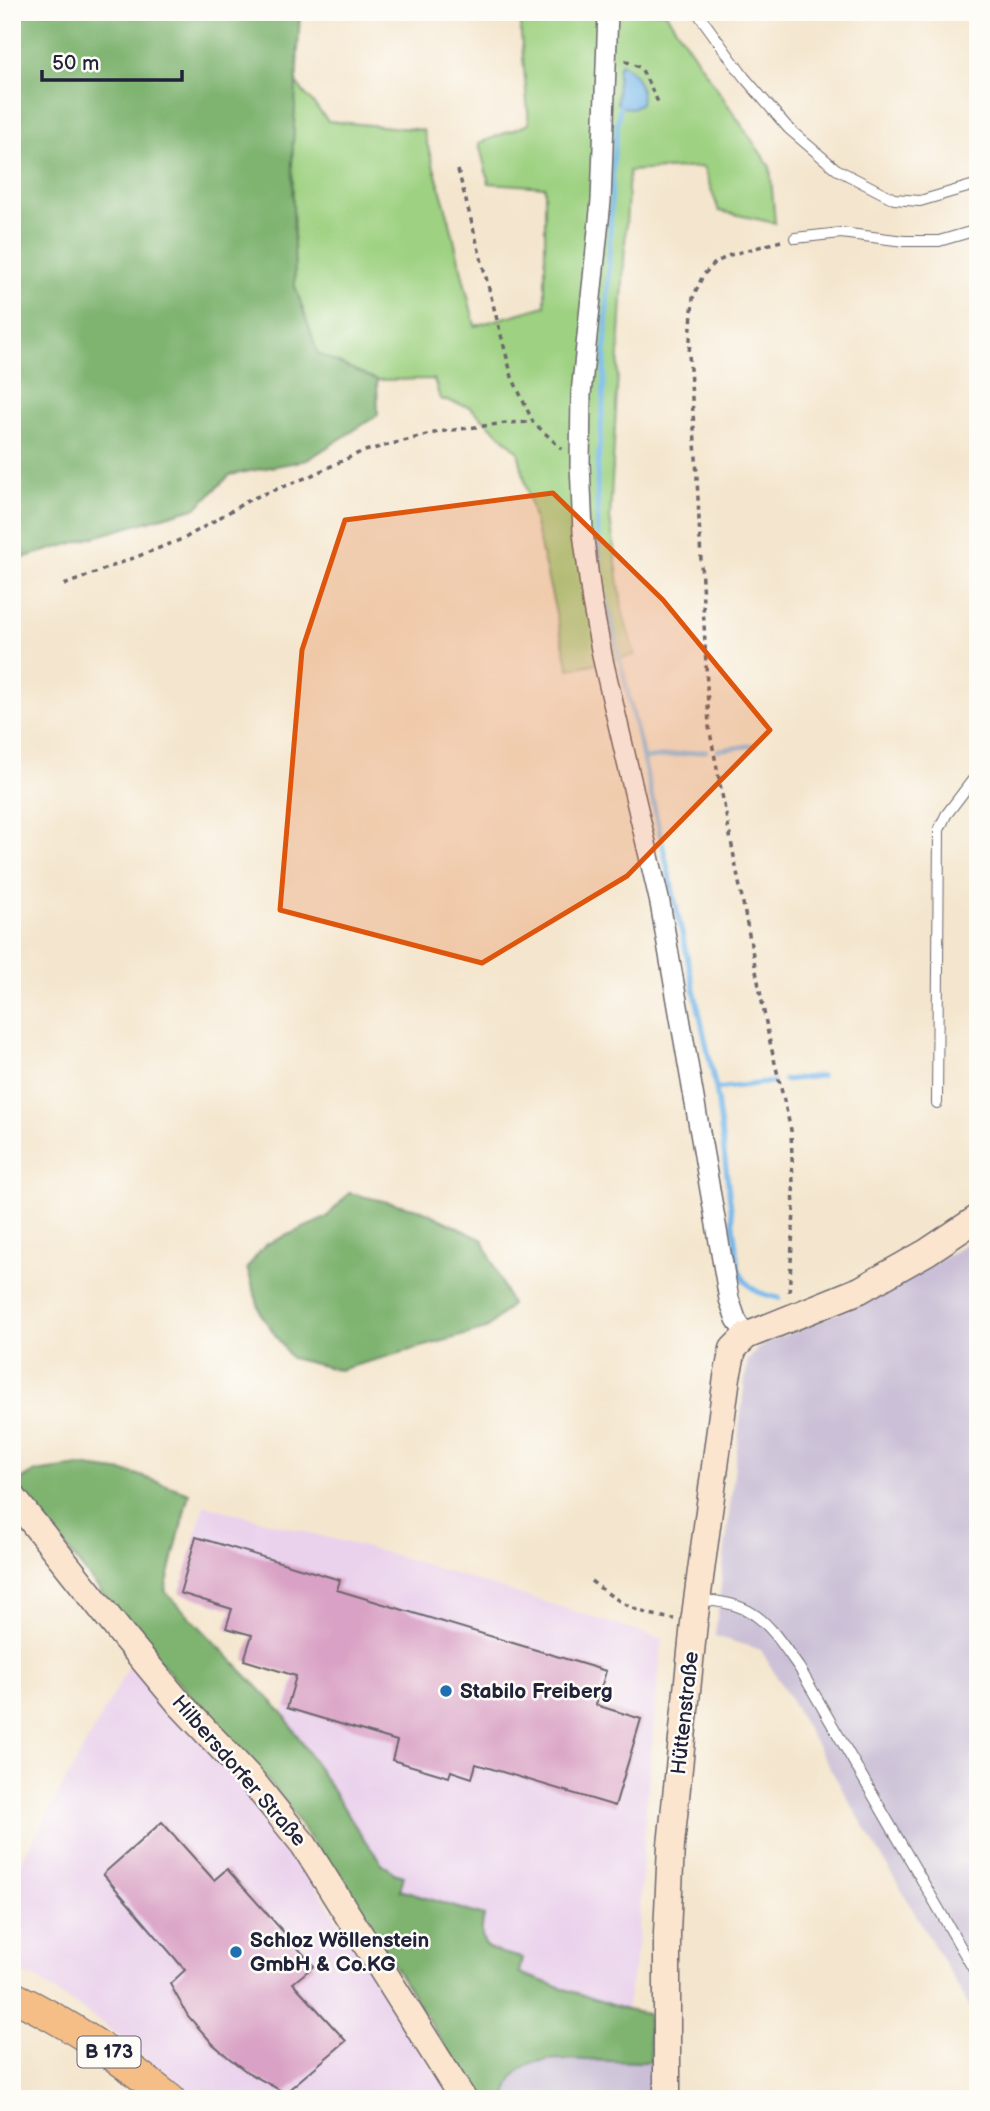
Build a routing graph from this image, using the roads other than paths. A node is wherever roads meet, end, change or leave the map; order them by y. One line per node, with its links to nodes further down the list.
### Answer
1 (608, 12): 9 (street)
2 (697, 12): 3 (lane)
3 (978, 184)
4 (975, 232): 5 (lane)
5 (795, 238)
6 (978, 773): 7 (lane)
7 (937, 1103)
8 (978, 1218): 9 (main road)
9 (746, 1336): 11 (main road, Hüttenstraße)
10 (12, 1496): 15 (main road, Hilbersdorfer Straße)
11 (695, 1611): 12 (lane); 16 (main road, Hüttenstraße)
12 (978, 1977)
13 (12, 1996): 14 (main road, B 173)
14 (170, 2099)
15 (463, 2099)
16 (667, 2099)

